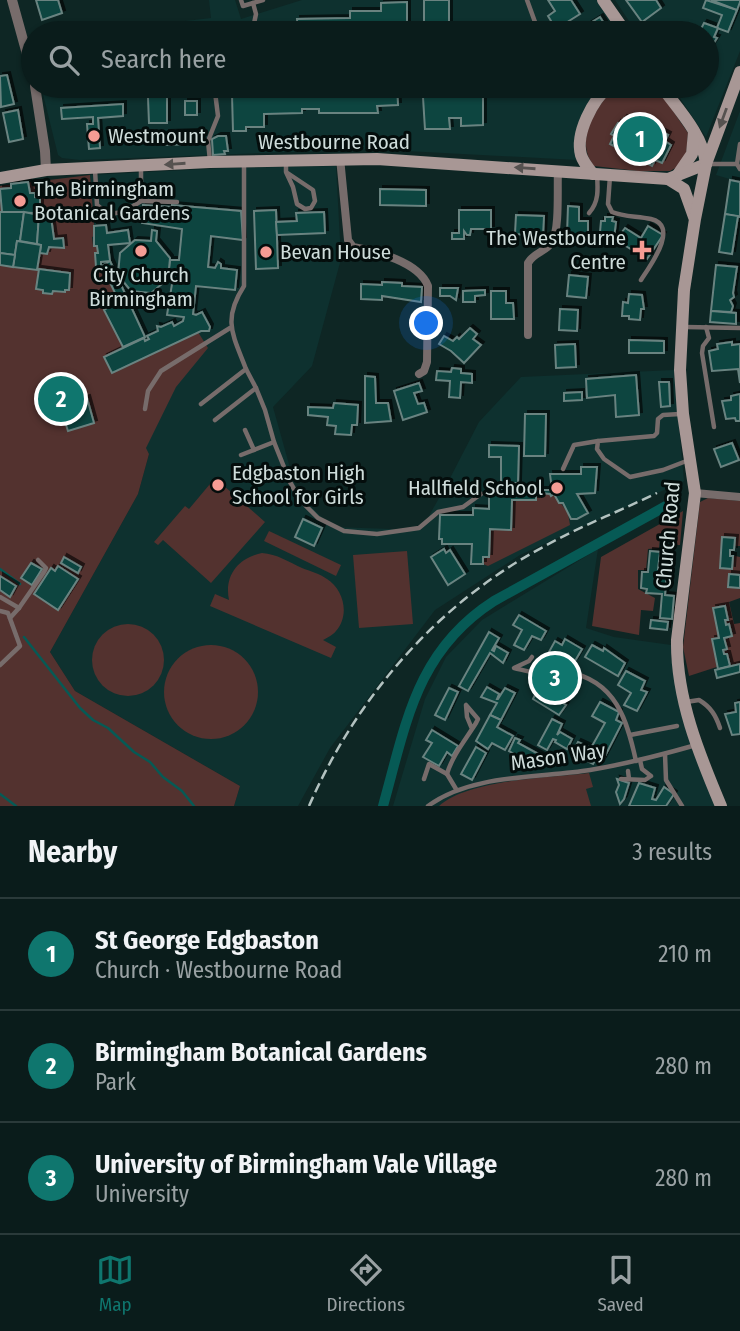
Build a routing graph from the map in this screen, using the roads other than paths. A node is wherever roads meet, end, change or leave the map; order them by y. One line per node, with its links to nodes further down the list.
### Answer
1 (12, 0): 10 (street)
2 (241, 0): 6 (lane)
3 (263, 0): 6 (lane)
4 (527, 0): 8 (lane)
5 (603, 0): 9 (main road)
6 (253, 3): 7 (lane)
7 (255, 21)
8 (535, 21)
9 (618, 21)
10 (21, 33)
11 (740, 72): 21 (main road, Church Road, one-way to 21)
12 (37, 98): 27 (street)
13 (216, 98): 20 (lane)
14 (599, 98): 29 (main road)
15 (670, 98): 16 (main road)
16 (694, 132): 21 (main road); 30 (main road)
17 (740, 144): 22 (lane)
18 (340, 158): 23 (main road, Westbourne Road); 28 (main road, Westbourne Road, one-way to 18); 43 (street)
19 (244, 161): 20 (main road, Westbourne Road); 23 (main road, Westbourne Road); 39 (lane)
20 (210, 162): 24 (main road, Westbourne Road, one-way to 24)
21 (706, 164): 22 (lane); 30 (main road); 35 (main road, Church Road)
22 (737, 164): 26 (lane)
23 (286, 166): 23 (lane)
24 (141, 167): 25 (main road, Westbourne Road); 32 (lane)
25 (95, 169): 27 (main road, Westbourne Road); 32 (lane)
26 (740, 169)
27 (46, 170): 31 (main road, Westbourne Road)
28 (558, 171): 29 (main road, Westbourne Road); 41 (street)
29 (600, 175): 30 (main road, Westbourne Road); 34 (lane); 36 (lane)
30 (672, 177): 35 (main road)
31 (0, 178)
32 (141, 201): 33 (lane)
33 (177, 202)
34 (589, 213)
35 (695, 219): 37 (main road, Church Road)
36 (641, 280)
37 (681, 327): 38 (lane); 47 (main road, Church Road)
38 (706, 327): 40 (lane); 49 (lane)
39 (230, 328): 42 (lane); 46 (lane)
40 (740, 328)
41 (528, 335)
42 (246, 369): 44 (lane); 45 (lane)
43 (419, 374)
44 (256, 388): 48 (lane); 52 (lane)
45 (201, 404)
46 (145, 409)
47 (683, 414): 51 (lane); 55 (main road, Church Road)
48 (215, 420)
49 (714, 427)
50 (246, 430): 53 (lane)
51 (598, 441): 55 (lane); 56 (lane)
52 (274, 442): 53 (lane); 58 (lane)
53 (254, 450): 54 (lane)
54 (241, 455)
55 (690, 460): 57 (main road, Church Road)
56 (563, 469)
57 (695, 493): 59 (street); 67 (main road, Church Road)
58 (481, 494)
59 (740, 497)
60 (38, 560): 62 (lane)
61 (0, 597): 62 (lane)
62 (19, 608): 64 (lane)
63 (0, 611): 64 (lane)
64 (10, 618): 65 (lane)
65 (0, 666)
66 (528, 671): 66 (lane); 71 (lane)
67 (685, 703): 69 (lane); 72 (main road, Church Road)
68 (677, 726): 71 (lane)
69 (720, 728)
70 (472, 729): 77 (lane)
71 (630, 735): 74 (lane)
72 (696, 745): 73 (lane, Mason Way); 84 (main road, Church Road)
73 (665, 754): 74 (lane, Mason Way); 83 (lane)
74 (638, 760): 75 (lane); 81 (lane, Mason Way)
75 (642, 769): 80 (lane); 80 (lane)
76 (628, 771): 80 (lane)
77 (447, 774): 78 (lane); 81 (lane)
78 (424, 779)
79 (621, 779): 80 (lane)
80 (631, 779)
81 (456, 789): 82 (lane, Mason Way)
82 (428, 806)
83 (682, 806)
84 (721, 806)

